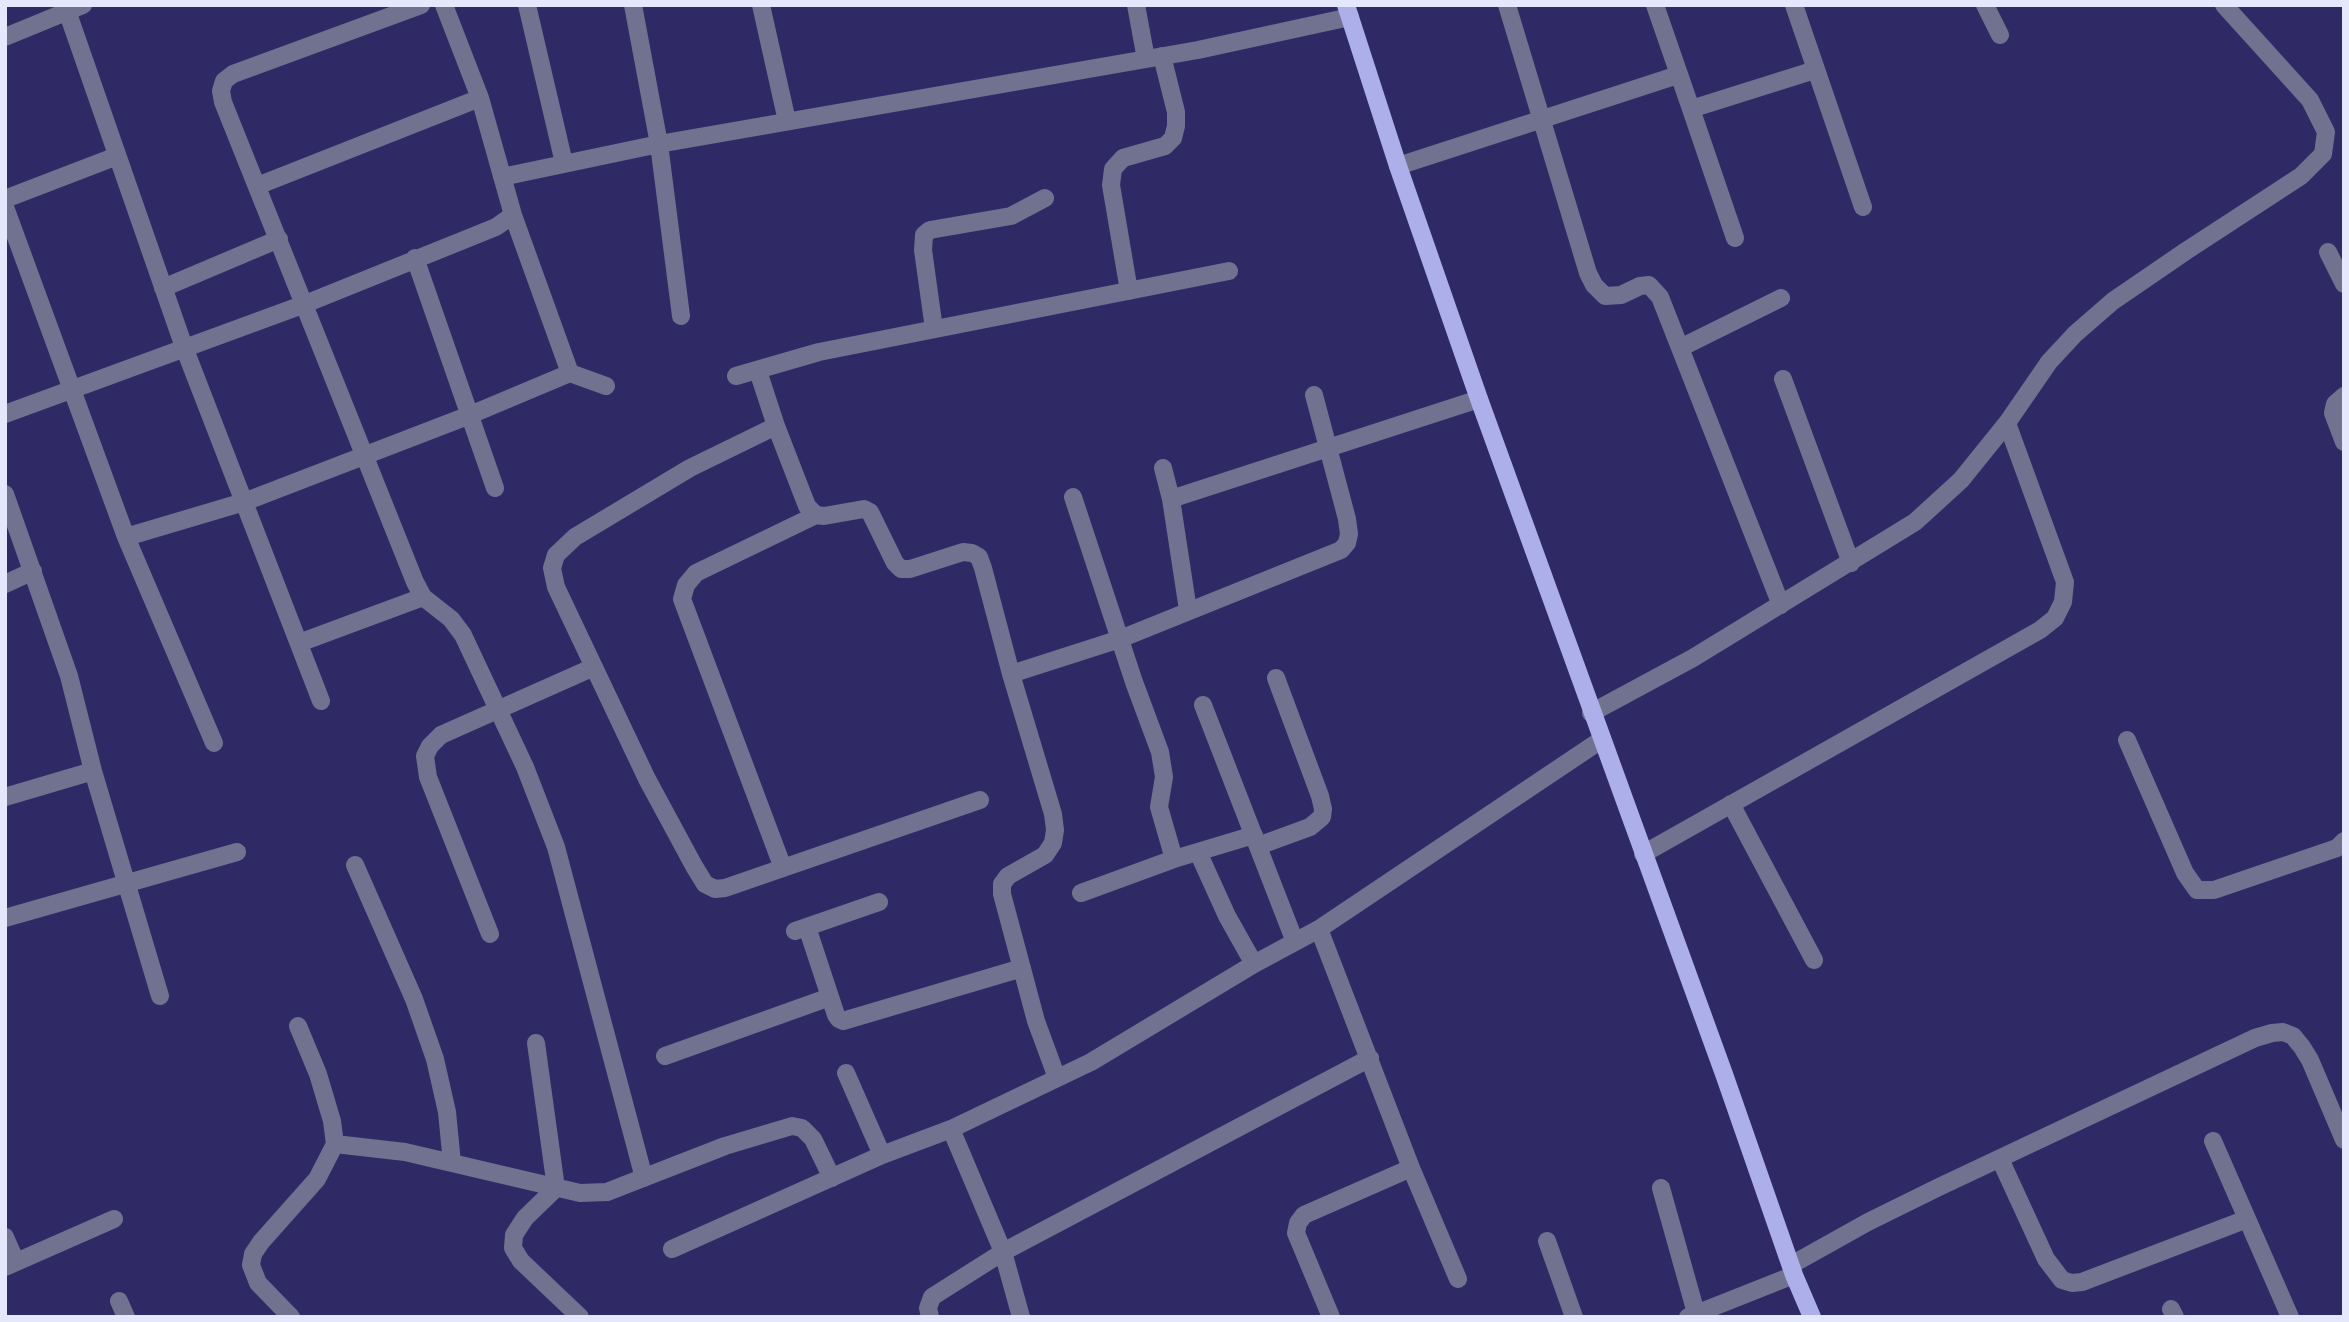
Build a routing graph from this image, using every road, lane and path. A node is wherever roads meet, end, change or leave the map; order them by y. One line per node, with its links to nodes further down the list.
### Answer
1 (421, 5): 28 (street)
2 (444, 5): 19 (street)
3 (527, 5): 25 (street)
4 (634, 5): 23 (street)
5 (761, 5): 22 (street)
6 (1136, 5): 16 (street)
7 (1507, 5): 21 (street)
8 (1655, 5): 18 (street)
9 (1794, 5): 17 (street)
10 (1985, 5): 14 (street)
11 (2224, 5): 59 (street)
12 (72, 7): 15 (street); 24 (street)
13 (1348, 11): 16 (street); 26 (main road)
14 (2000, 36)
15 (5, 37)
16 (1154, 58): 22 (street); 41 (street)
17 (1815, 70): 20 (street); 32 (street)
18 (1678, 75): 20 (street); 21 (street)
19 (480, 98): 27 (street); 28 (street)
20 (1691, 109): 34 (street)
21 (1540, 118): 26 (street); 47 (street)
22 (787, 121): 23 (street)
23 (659, 144): 25 (street); 44 (street)
24 (117, 156): 30 (street); 40 (street)
25 (564, 163): 27 (street)
26 (1398, 166): 56 (main road)
27 (502, 177): 33 (street)
28 (257, 186): 35 (street)
29 (1045, 198): 45 (street)
30 (5, 199)
31 (5, 207): 53 (street)
32 (1863, 207)
33 (513, 215): 37 (street); 49 (street)
34 (1735, 238)
35 (279, 239): 40 (street); 43 (street)
36 (2328, 252): 39 (street)
37 (415, 258): 43 (street); 58 (street)
38 (1229, 271): 41 (street)
39 (2344, 284)
40 (163, 288): 46 (street)
41 (1129, 291): 45 (street)
42 (1781, 298): 47 (street)
43 (304, 303): 46 (street); 63 (street)
44 (681, 316)
45 (934, 329): 48 (street)
46 (184, 347): 53 (street); 69 (street)
47 (1680, 348): 76 (street)
48 (758, 371): 50 (street); 60 (street)
49 (569, 373): 52 (street); 58 (street)
50 (736, 376)
51 (1783, 379): 72 (street)
52 (606, 386)
53 (73, 389): 57 (street); 71 (street)
54 (1314, 395): 62 (street)
55 (2344, 396): 61 (street)
56 (1479, 399): 62 (street); 86 (main road)
57 (5, 414)
58 (470, 415): 63 (street); 65 (street)
59 (2007, 423): 72 (street); 93 (street)
60 (776, 426): 70 (street); 80 (street)
61 (2344, 442)
62 (1328, 449): 68 (street); 77 (street)
63 (365, 456): 69 (street); 75 (street)
64 (1163, 468): 68 (street)
65 (495, 488)
66 (5, 494): 73 (street)
67 (1073, 497): 78 (street)
68 (1171, 499): 77 (street)
69 (244, 502): 71 (street); 79 (street)
70 (816, 515): 81 (street); 101 (street)
71 (126, 537): 89 (street)
72 (1851, 563): 76 (street)
73 (33, 571): 74 (street); 90 (street)
74 (5, 584)
75 (423, 597): 79 (street); 85 (street)
76 (1781, 605): 86 (street)
77 (1188, 610): 78 (street)
78 (1120, 639): 81 (street); 99 (street)
79 (299, 643): 83 (street)
80 (594, 667): 85 (street); 101 (street)
81 (1010, 674): 111 (street)
82 (1276, 678): 94 (street)
83 (321, 701)
84 (1203, 705): 94 (street)
85 (497, 708): 107 (street); 128 (street)
86 (1591, 713): 87 (main road)
87 (1601, 740): 98 (main road); 106 (street)
88 (2127, 740): 95 (street)
89 (214, 743)
90 (93, 771): 91 (street); 102 (street)
91 (5, 797)
92 (980, 800): 101 (street)
93 (1731, 804): 98 (street); 109 (street)
94 (1256, 841): 97 (street); 108 (street)
95 (2344, 841)
96 (237, 852): 102 (street)
97 (1198, 852): 99 (street); 110 (street)
98 (1643, 854): 139 (main road)
99 (1174, 859): 103 (street)
100 (355, 865): 126 (street)
101 (783, 868)
102 (126, 882): 105 (street); 112 (street)
103 (1081, 893)
104 (879, 902): 113 (street)
105 (5, 918)
106 (1319, 929): 108 (street); 117 (street)
107 (490, 934)
108 (1296, 942): 110 (street)
109 (1814, 960)
110 (1254, 964): 119 (street)
111 (1022, 968): 113 (street); 119 (street)
112 (160, 996)
113 (830, 997): 116 (street)
114 (298, 1026): 123 (street)
115 (536, 1043): 130 (street)
116 (665, 1056)
117 (1370, 1058): 127 (street); 137 (street)
118 (846, 1073): 124 (street)
119 (1057, 1078): 120 (street)
120 (951, 1129): 124 (street); 137 (street)
121 (2344, 1140): 125 (street)
122 (2213, 1141): 133 (street)
123 (335, 1144): 126 (street); 142 (street)
124 (882, 1155): 129 (street)
125 (2000, 1159): 133 (street); 139 (street)
126 (452, 1163): 130 (street)
127 (1411, 1168): 140 (street); 146 (street)
128 (644, 1178): 129 (street); 130 (street)
129 (832, 1178): 136 (street)
130 (556, 1188): 143 (street)
131 (1661, 1188): 141 (street)
132 (114, 1219): 138 (street)
133 (2247, 1219): 149 (street)
134 (5, 1237): 138 (street)
135 (1547, 1241): 147 (street)
136 (672, 1249)
137 (1003, 1252): 144 (street); 145 (street)
138 (11, 1265)
139 (1792, 1270): 141 (street); 148 (main road)
140 (1458, 1279)
141 (1692, 1315)
142 (291, 1317)
143 (580, 1317)
144 (930, 1317)
145 (1021, 1317)
146 (1331, 1317)
147 (1574, 1317)
148 (1812, 1317)
149 (2290, 1317)

